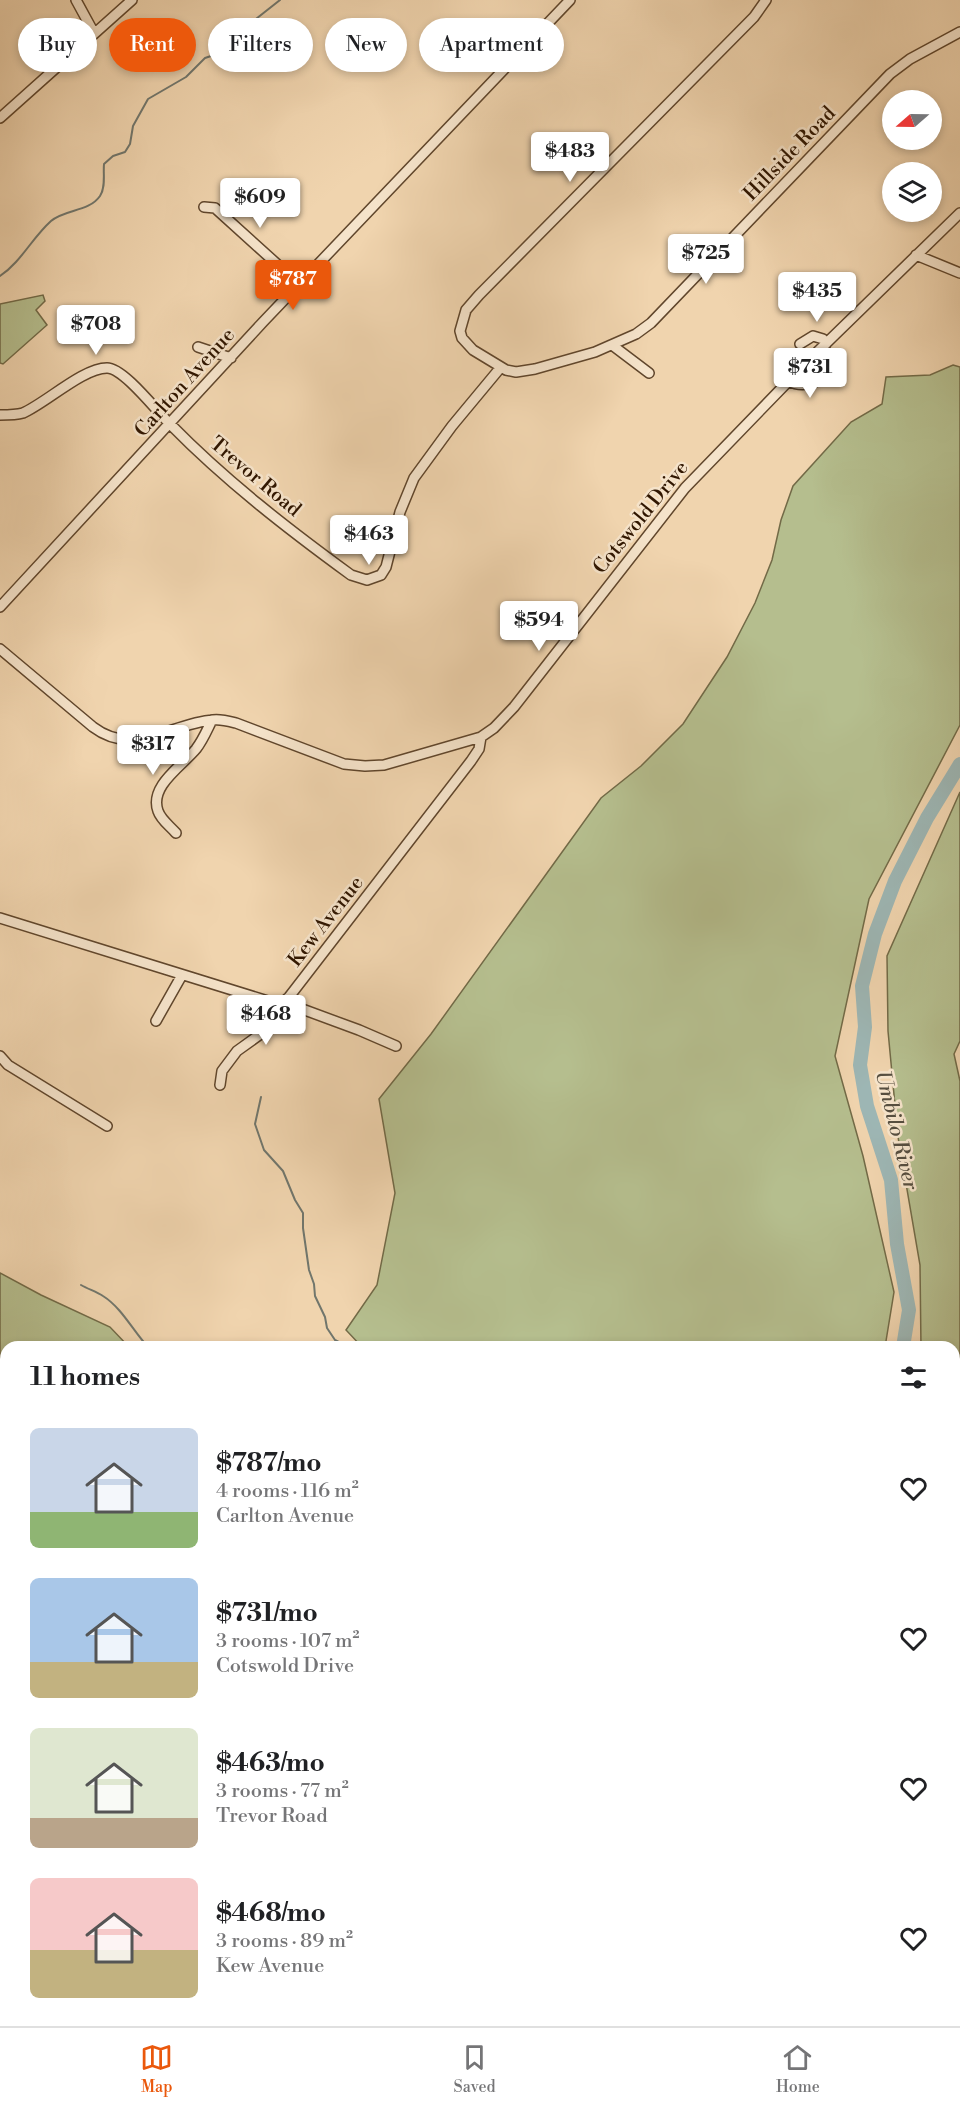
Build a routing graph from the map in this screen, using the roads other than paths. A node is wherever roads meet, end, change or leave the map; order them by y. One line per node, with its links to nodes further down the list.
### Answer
1 (76, 0): 5 (street)
2 (132, 0): 6 (street)
3 (570, 0): 14 (street, Carlton Avenue)
4 (766, 0): 20 (street)
5 (86, 18)
6 (97, 30)
7 (960, 32): 16 (street, Hillside Road)
8 (51, 72): 9 (street)
9 (0, 118)
10 (204, 207): 14 (street)
11 (960, 213): 12 (street, Cotswold Drive)
12 (916, 255): 13 (street); 15 (street, Cotswold Drive)
13 (960, 273)
14 (300, 284): 19 (street, Carlton Avenue)
15 (826, 344): 17 (street); 23 (street, Cotswold Drive)
16 (612, 345): 20 (street, Hillside Road); 21 (street)
17 (800, 345)
18 (198, 347): 19 (street)
19 (231, 358): 25 (street, Carlton Avenue)
20 (501, 367): 25 (street, Trevor Road)
21 (649, 373)
22 (827, 375): 23 (street)
23 (788, 381): 29 (street, Cotswold Drive)
24 (0, 416): 25 (street, Trevor Road)
25 (170, 424): 26 (street, Carlton Avenue)
26 (0, 607)
27 (0, 649): 28 (street, Cotswold Drive)
28 (212, 720): 29 (street, Cotswold Drive); 30 (street)
29 (481, 737): 33 (street, Kew Avenue)
30 (176, 833)
31 (0, 918): 32 (street)
32 (182, 975): 33 (street); 35 (street)
33 (283, 1002): 34 (street)
34 (301, 1008): 36 (street); 38 (street)
35 (156, 1021)
36 (396, 1046)
37 (0, 1056): 39 (street)
38 (220, 1085)
39 (107, 1126)

